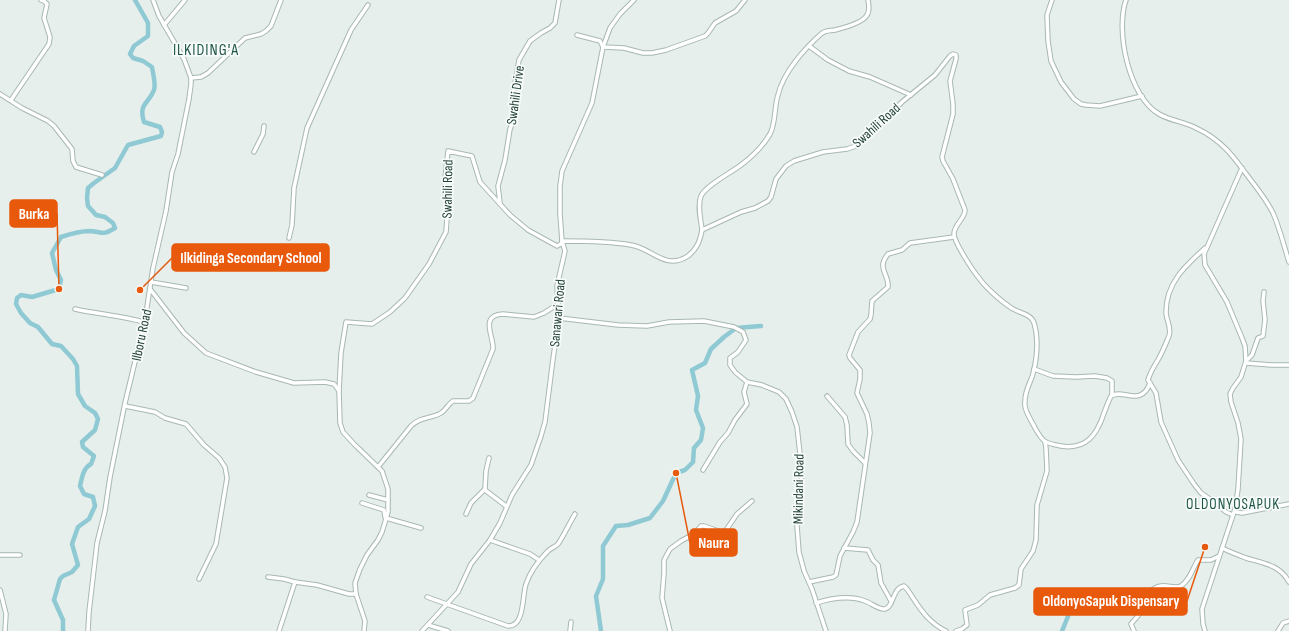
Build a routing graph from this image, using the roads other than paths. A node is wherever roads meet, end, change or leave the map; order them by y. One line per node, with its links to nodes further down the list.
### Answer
1 (41, 0): 20 (street)
2 (153, 0): 12 (street, Ilboru Road)
3 (184, 0): 12 (street)
4 (281, 0): 16 (street)
5 (559, 0): 25 (street, Swahili Drive)
6 (634, 0): 15 (street, Sanawari Road)
7 (745, 0): 15 (street)
8 (868, 0): 14 (street)
9 (1052, 0): 19 (street)
10 (1126, 0): 19 (street)
11 (368, 6): 28 (street)
12 (164, 25): 16 (street, Ilboru Road)
13 (577, 35): 15 (street)
14 (809, 46): 18 (street); 26 (street)
15 (603, 47): 29 (street, Sanawari Road)
16 (191, 78): 32 (street, Ilboru Road)
17 (0, 94): 20 (street)
18 (911, 95): 26 (street, Swahili Road); 27 (street, Swahili Road)
19 (1142, 96): 23 (street)
20 (11, 100): 24 (street)
21 (264, 126): 22 (street)
22 (254, 152)
23 (1242, 168): 30 (street); 31 (street)
24 (102, 175)
25 (500, 204): 29 (street, Swahili Road); 45 (street, Swahili Road)
26 (702, 230): 29 (street, Swahili Road)
27 (954, 237): 42 (street); 51 (street)
28 (289, 238)
29 (562, 241): 36 (street, Sanawari Road)
30 (1207, 247): 40 (street); 44 (street)
31 (1289, 262)
32 (151, 282): 33 (street); 34 (street, Ilboru Road)
33 (186, 288)
34 (150, 289): 39 (street, Ilboru Road); 45 (street)
35 (1264, 292): 40 (street)
36 (558, 304): 38 (street, Sanawari Road); 52 (street)
37 (75, 309): 39 (street)
38 (560, 318): 43 (street, Mikindani Road); 60 (street, Sanawari Road)
39 (144, 322): 48 (street, Ilboru Road)
40 (1246, 362): 41 (street); 61 (street)
41 (1289, 365)
42 (1034, 369): 46 (street); 49 (street)
43 (747, 382): 53 (street); 77 (street, Mikindani Road)
44 (1150, 383): 46 (street); 64 (street)
45 (339, 391): 52 (street)
46 (1112, 395): 49 (street)
47 (827, 396): 51 (street)
48 (124, 406): 75 (street); 89 (street, Ilboru Road)
49 (1045, 442): 98 (street)
50 (489, 458): 54 (street)
51 (865, 463): 68 (street)
52 (378, 467): 56 (street)
53 (702, 470)
54 (485, 490): 60 (street); 62 (street)
55 (369, 495): 56 (street)
56 (388, 500): 65 (street)
57 (752, 501): 95 (street)
58 (362, 504): 65 (street)
59 (1289, 504): 61 (street)
60 (506, 506): 67 (street, Sanawari Road)
61 (1235, 509): 64 (street)
62 (466, 514)
63 (575, 514): 73 (street)
64 (1233, 515): 69 (street)
65 (386, 518): 66 (street); 80 (street)
66 (421, 528)
67 (490, 540): 73 (street); 84 (street, Sanawari Road)
68 (844, 548): 77 (street); 82 (street)
69 (1222, 548): 72 (street); 78 (street)
70 (0, 555): 71 (street)
71 (20, 555)
72 (1219, 556): 99 (street); 100 (street)
73 (539, 560): 84 (street)
74 (268, 577): 76 (street)
75 (199, 579)
76 (295, 582): 80 (street); 90 (street)
77 (809, 582): 83 (street, Mikindani Road)
78 (1289, 582)
79 (0, 590): 88 (street)
80 (356, 594): 91 (street)
81 (427, 597): 84 (street)
82 (891, 601): 83 (street); 97 (street)
83 (816, 604): 96 (street, Mikindani Road)
84 (446, 605): 87 (street, Sanawari Road)
85 (1289, 621): 101 (street)
86 (571, 622): 94 (street)
87 (428, 625): 92 (street, Sanawari Road); 93 (street)
88 (5, 631)
89 (88, 631)
90 (279, 631)
91 (364, 631)
92 (422, 631)
93 (448, 631)
94 (570, 631)
95 (670, 631)
96 (826, 631)
97 (946, 631)
98 (956, 631)
99 (1134, 631)
100 (1205, 631)
101 (1278, 631)

